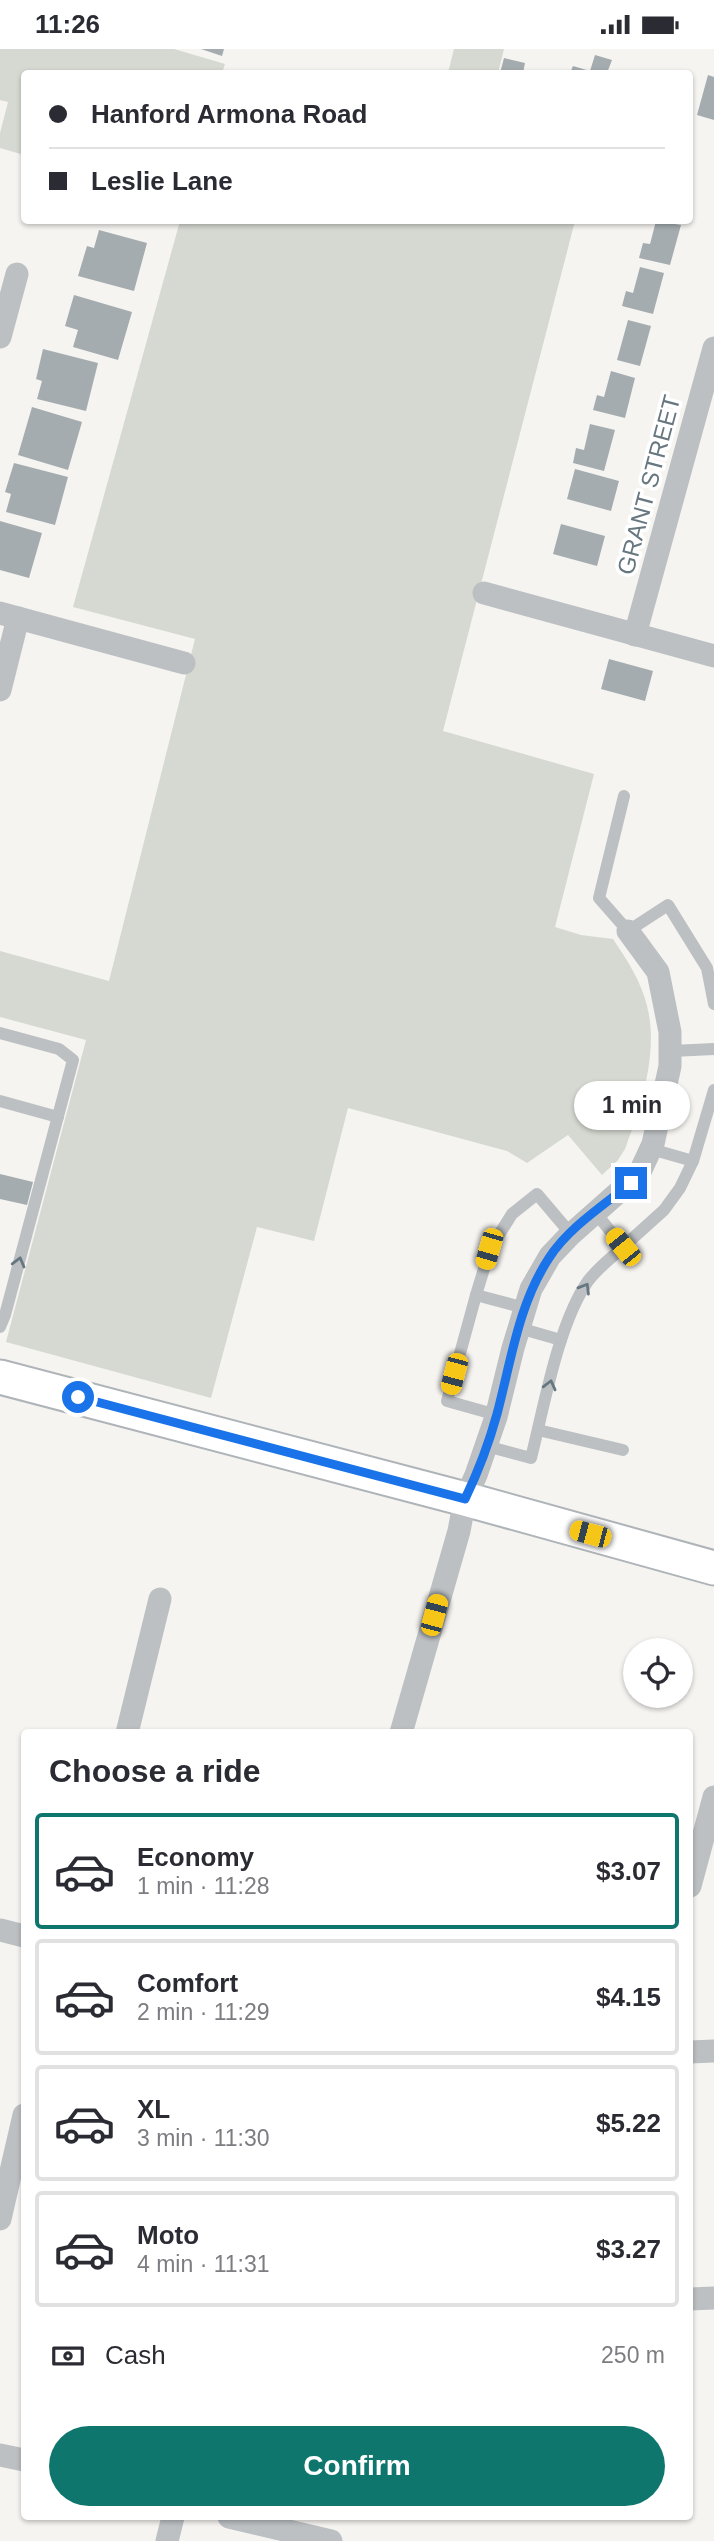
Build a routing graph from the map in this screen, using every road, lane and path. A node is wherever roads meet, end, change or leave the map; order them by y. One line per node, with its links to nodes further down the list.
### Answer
1 (17, 274): 2 (street)
2 (0, 337)
3 (714, 348): 6 (street, GRANT STREET)
4 (484, 593): 6 (street)
5 (9, 616): 8 (street); 9 (street)
6 (635, 635): 7 (street)
7 (714, 656)
8 (184, 663)
9 (0, 690)
10 (624, 796): 11 (lane)
11 (628, 931): 12 (lane); 15 (street)
12 (714, 1004)
13 (0, 1033): 18 (lane)
14 (714, 1049): 15 (lane)
15 (672, 1051): 19 (street)
16 (714, 1090): 20 (lane)
17 (0, 1101): 18 (lane)
18 (58, 1117): 26 (lane, one-way to 18)
19 (651, 1149): 20 (lane); 21 (street)
20 (692, 1161): 23 (lane)
21 (595, 1212): 22 (street); 23 (lane)
22 (571, 1234): 24 (lane); 25 (street)
23 (623, 1247): 27 (lane, one-way to 23)
24 (476, 1295): 25 (lane); 29 (lane)
25 (522, 1318): 27 (lane); 29 (street)
26 (0, 1327)
27 (561, 1340): 30 (lane, one-way to 27)
28 (0, 1377): 33 (main road)
29 (497, 1415): 31 (street)
30 (538, 1430): 31 (lane); 32 (lane)
31 (486, 1446): 33 (street)
32 (623, 1450)
33 (465, 1499): 34 (main road); 37 (street)
34 (714, 1568)
35 (160, 1599): 36 (street)
36 (128, 1729)
37 (402, 1729)
38 (714, 1797): 39 (street)
39 (693, 1875)
40 (0, 1930): 41 (street)
41 (21, 1935)
42 (693, 2052): 43 (street)
43 (714, 2052)
44 (21, 2142): 45 (street)
45 (15, 2195): 46 (street)
46 (0, 2219)
47 (714, 2298): 48 (street)
48 (693, 2299)
49 (0, 2455): 50 (street)
50 (21, 2459)
51 (172, 2520): 53 (street)
52 (242, 2520): 54 (street)
53 (166, 2541)
54 (331, 2541)

